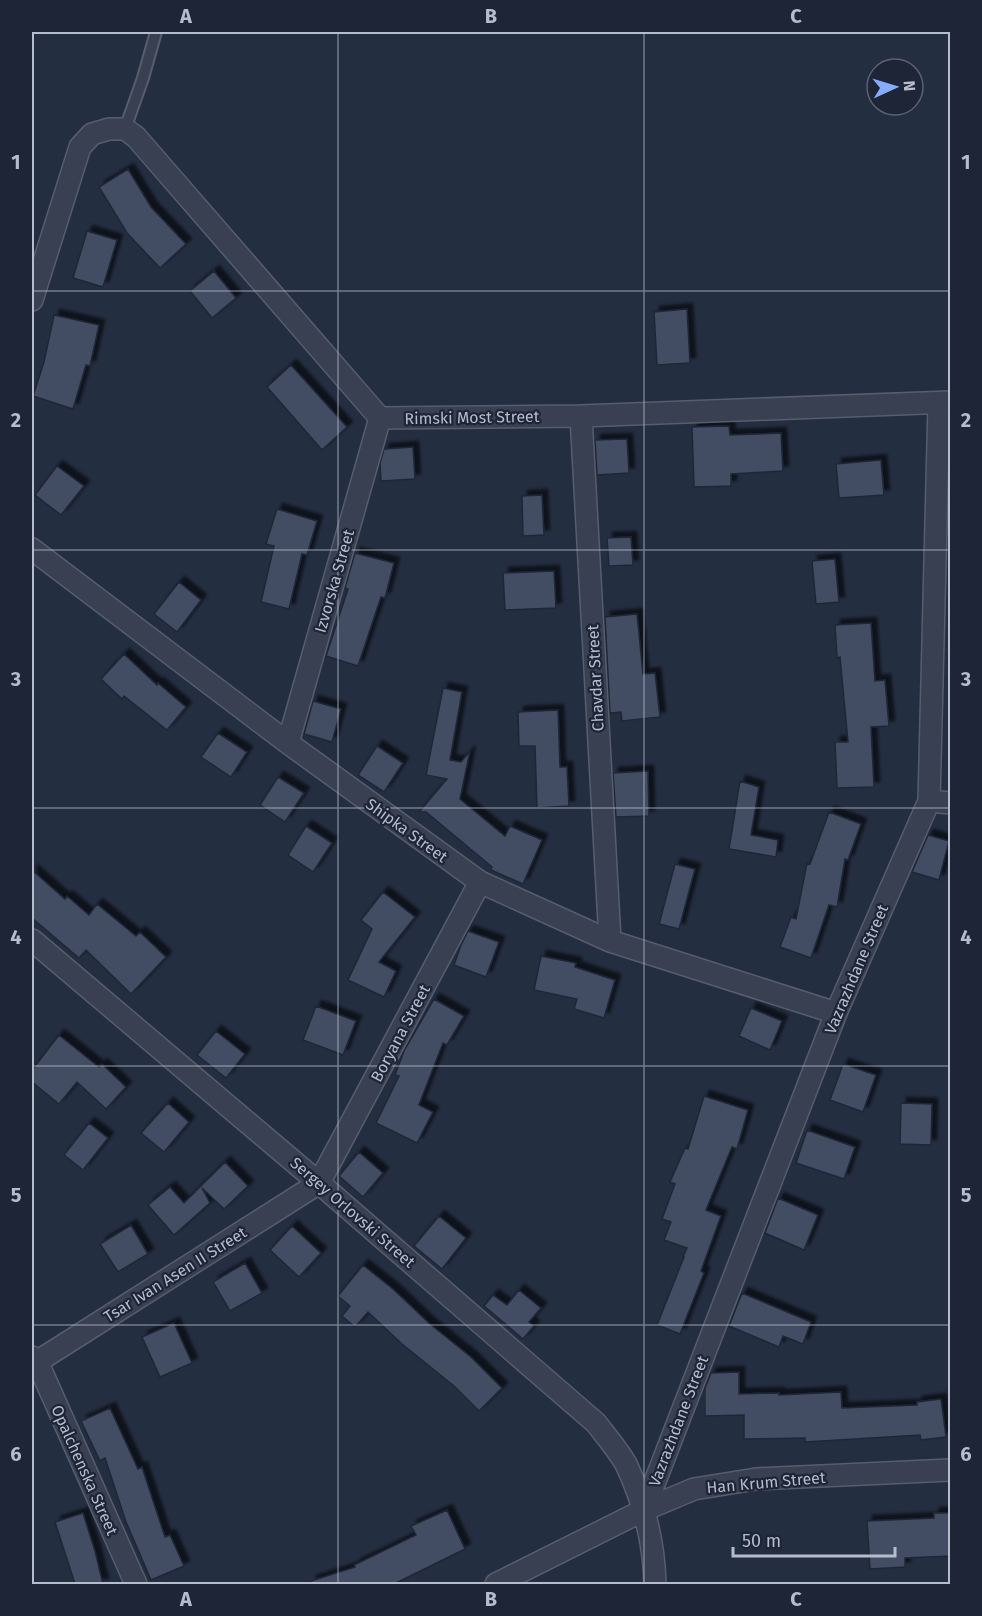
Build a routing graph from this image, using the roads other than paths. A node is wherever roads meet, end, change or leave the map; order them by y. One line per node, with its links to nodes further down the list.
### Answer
1 (156, 32): 2 (lane)
2 (125, 129): 3 (street); 6 (street)
3 (32, 300)
4 (945, 403): 5 (street, Rimski Most Street); 9 (street, Vazrazhdane Street)
5 (581, 416): 6 (street, Rimski Most Street); 13 (street, Chavdar Street)
6 (380, 418): 8 (street, Izvorska Street)
7 (32, 549): 8 (street, Shipka Street)
8 (288, 743): 11 (street, Shipka Street)
9 (929, 801): 10 (street); 14 (street, Vazrazhdane Street)
10 (951, 803)
11 (480, 882): 13 (street, Shipka Street); 15 (street, Boryana Street)
12 (32, 939): 15 (street, Sergey Orlovski Street)
13 (610, 941): 14 (street, Shipka Street)
14 (836, 1013): 18 (street, Vazrazhdane Street)
15 (319, 1183): 16 (street, Tsar Ivan Asen II Street); 18 (street, Sergey Orlovski Street)
16 (33, 1361): 19 (street, Opalchenska Street)
17 (951, 1470): 18 (street, Han Krum Street)
18 (644, 1510): 20 (street, Han Krum Street); 21 (street, Sergey Orlovski Street)
19 (135, 1584)
20 (496, 1584)
21 (656, 1584)

